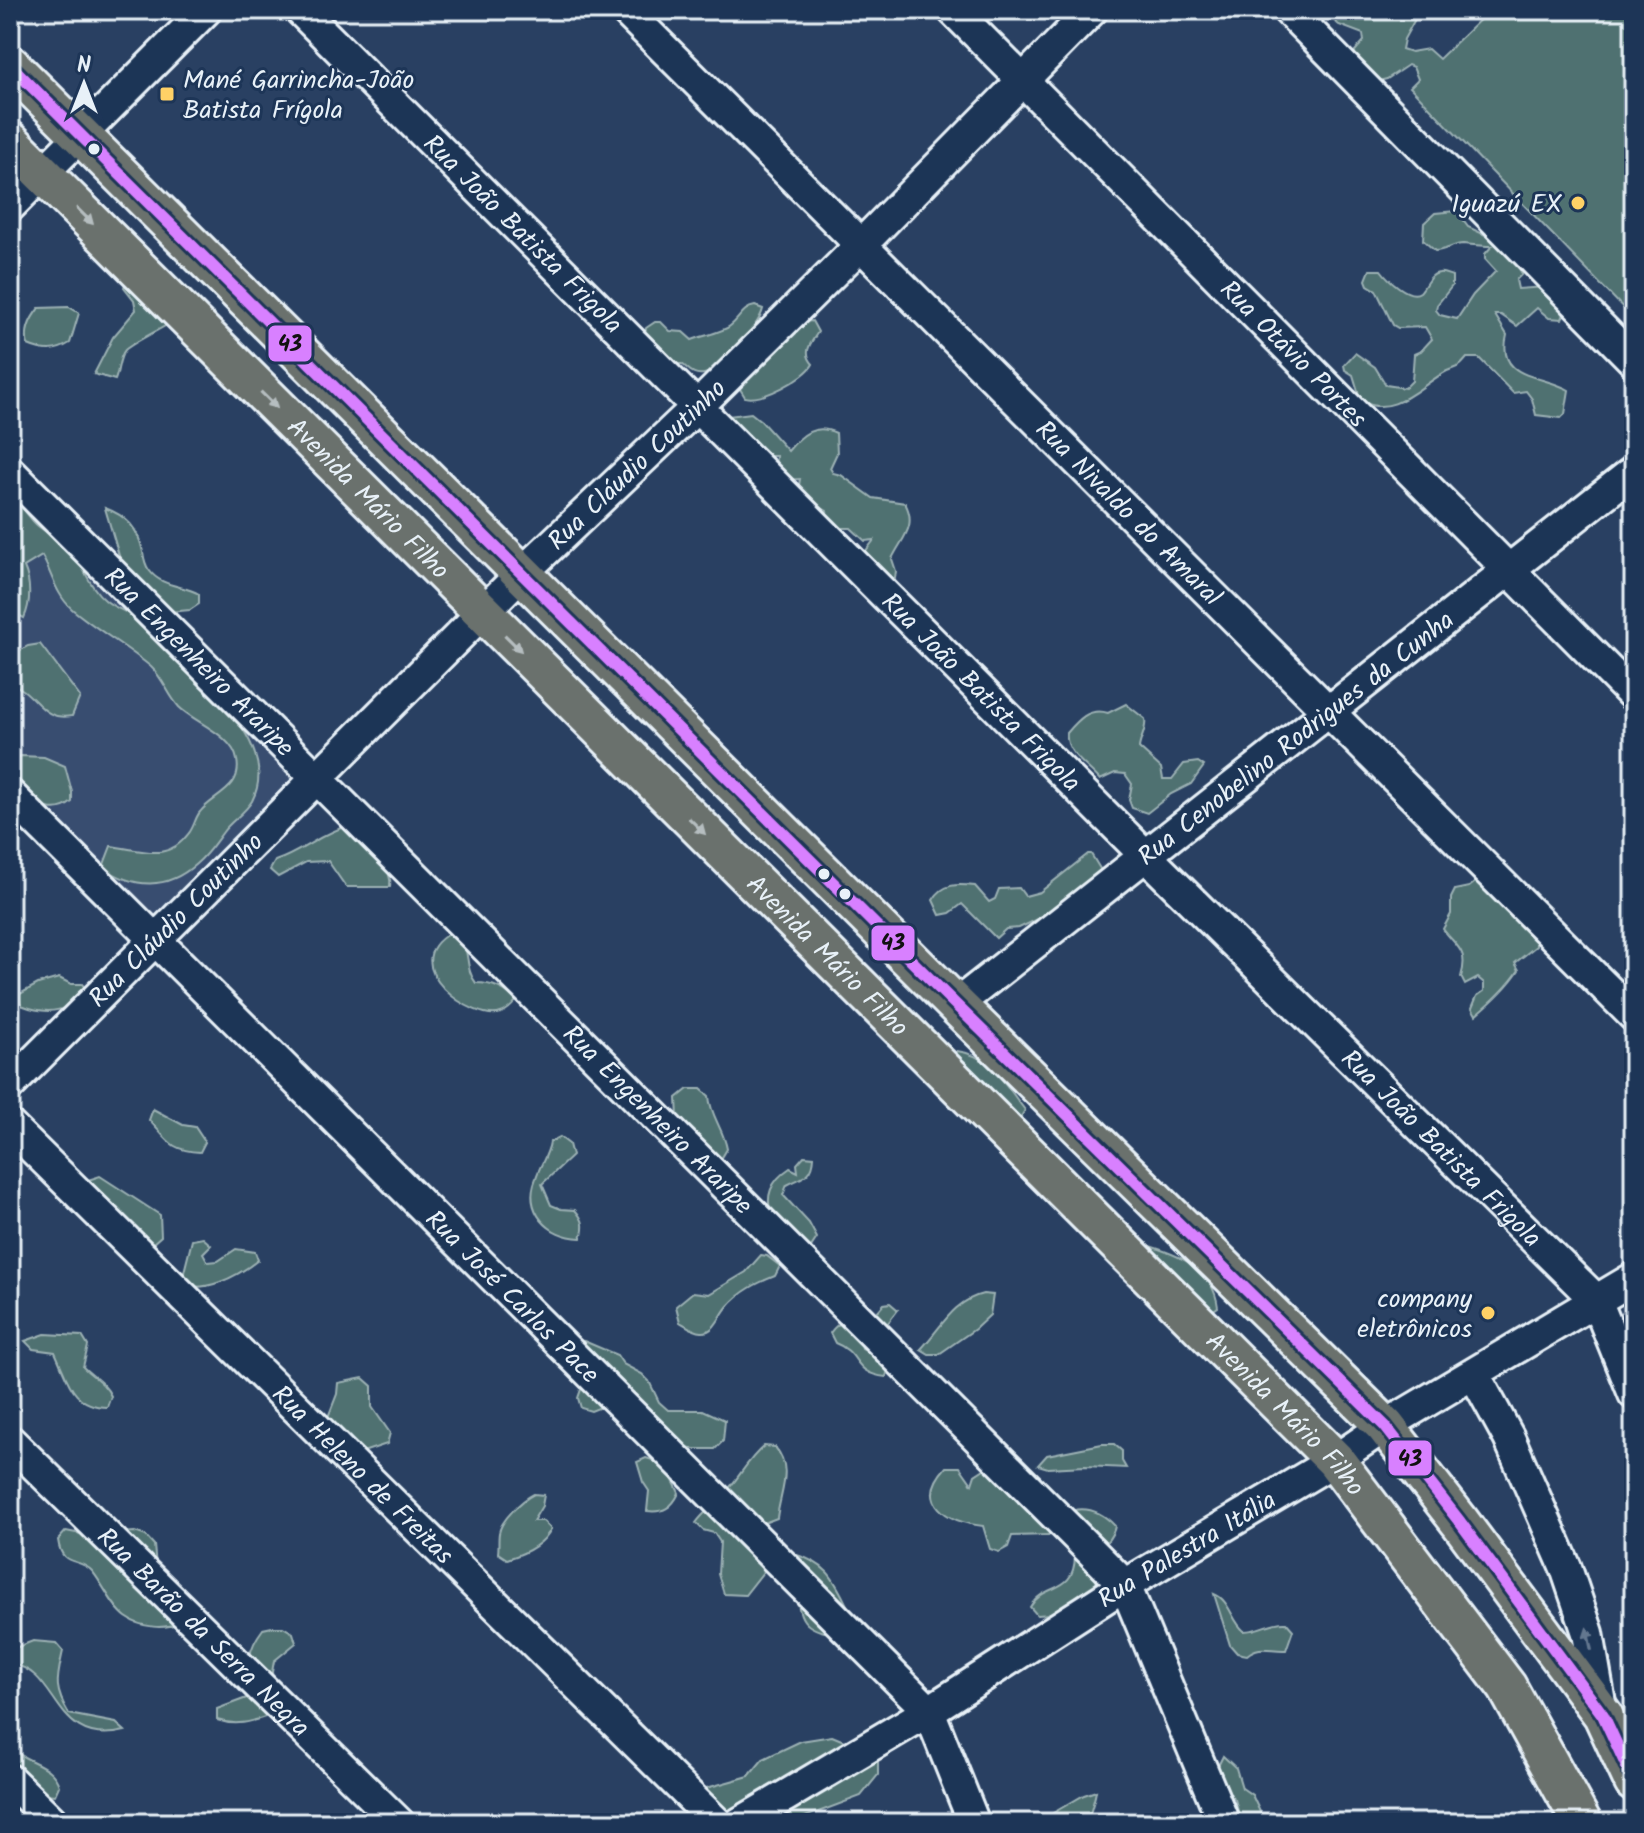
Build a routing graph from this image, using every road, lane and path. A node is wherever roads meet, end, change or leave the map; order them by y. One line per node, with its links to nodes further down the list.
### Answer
1 (206, 10): 9 (street)
2 (300, 10): 15 (street, Rua João Batista Frigola)
3 (625, 10): 13 (street, Rua Nivaldo do Amaral)
4 (953, 10): 8 (street, Rua Otávio Portes)
5 (1092, 10): 8 (street, Rua Cláudio Coutinho)
6 (1288, 10): 14 (street)
7 (10, 65): 9 (main road, Avenida Mário Filho)
8 (1022, 79): 13 (street, Rua Cláudio Coutinho); 18 (street, Rua Otávio Portes)
9 (80, 136): 11 (street); 19 (main road, Avenida Mário Filho)
10 (10, 141): 11 (main road, Avenida Mário Filho)
11 (42, 174): 12 (street); 20 (main road, Avenida Mário Filho, one-way to 20)
12 (10, 206)
13 (861, 245): 15 (street, Rua Cláudio Coutinho); 22 (street, Rua Nivaldo do Amaral)
14 (1634, 361)
15 (697, 407): 19 (street, Rua Cláudio Coutinho); 25 (street, Rua João Batista Frigola)
16 (1634, 471): 18 (street, Rua Cenobelino Rodrigues da Cunha)
17 (10, 472): 23 (street, Rua Engenheiro Araripe)
18 (1509, 569): 21 (street, Rua Otávio Portes); 22 (street, Rua Cenobelino Rodrigues da Cunha)
19 (521, 574): 20 (street, Rua Cláudio Coutinho); 27 (main road, Avenida Mário Filho)
20 (482, 613): 23 (street, Rua Cláudio Coutinho); 37 (main road, Avenida Mário Filho, one-way to 37)
21 (1634, 696)
22 (1328, 712): 25 (street, Rua Cenobelino Rodrigues da Cunha); 28 (street, Rua Nivaldo do Amaral)
23 (317, 777): 26 (street, Rua Cláudio Coutinho); 38 (street, Rua Engenheiro Araripe)
24 (10, 795): 26 (street, Rua José Carlos Pace)
25 (1146, 856): 27 (street, Rua Cenobelino Rodrigues da Cunha); 32 (street, Rua João Batista Frigola)
26 (155, 939): 29 (street, Rua Cláudio Coutinho); 39 (street, Rua José Carlos Pace)
27 (956, 1005): 35 (main road, Avenida Mário Filho)
28 (1634, 1016)
29 (10, 1085)
30 (10, 1126): 45 (street, Rua Heleno de Freitas)
31 (1634, 1278): 32 (street, Rua Palestra Itália)
32 (1596, 1300): 33 (street, Rua Palestra Itália); 34 (street, Rua João Batista Frigola)
33 (1474, 1374): 35 (street, Rua Palestra Itália); 40 (street, one-way to 33)
34 (1634, 1394)
35 (1385, 1426): 37 (street, Rua Palestra Itália); 40 (main road, Avenida Mário Filho)
36 (10, 1441): 44 (street, Rua Barão da Serra Negra)
37 (1335, 1460): 38 (street, Rua Palestra Itália); 49 (main road, Avenida Mário Filho)
38 (1125, 1585): 39 (street, Rua Palestra Itália); 48 (street, Rua Engenheiro Araripe)
39 (929, 1711): 46 (street, Rua Palestra Itália); 47 (street, Rua José Carlos Pace)
40 (1603, 1715): 42 (main road, Avenida Mário Filho)
41 (10, 1780): 43 (street)
42 (1634, 1782)
43 (54, 1823)
44 (399, 1823)
45 (717, 1823)
46 (740, 1823)
47 (974, 1823)
48 (1224, 1823)
49 (1582, 1823)

